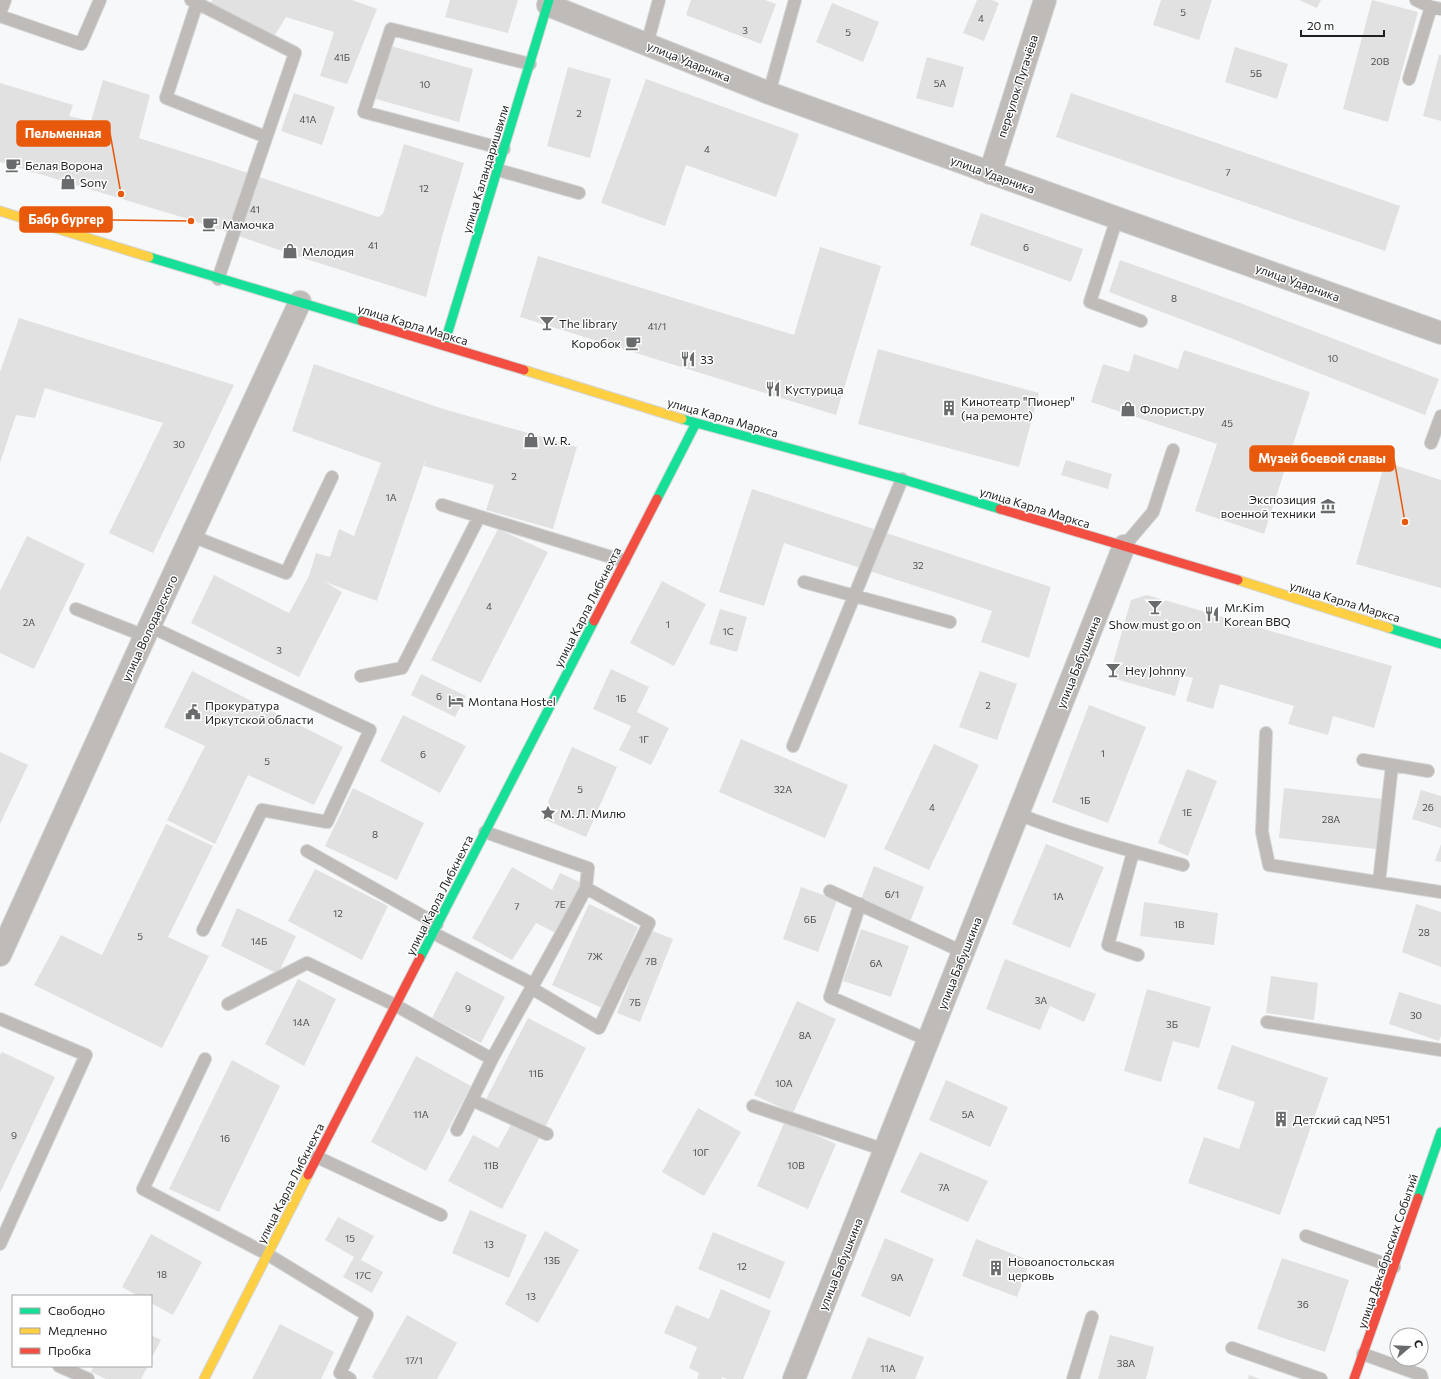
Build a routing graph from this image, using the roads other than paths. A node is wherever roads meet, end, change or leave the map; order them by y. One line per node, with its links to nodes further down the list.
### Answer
1 (5, 0): 10 (lane)
2 (100, 0): 10 (lane)
3 (659, 0): 11 (lane)
4 (795, 0): 14 (lane)
5 (1045, 0): 18 (street, переулок Пугачёва)
6 (1416, 0): 9 (lane)
7 (194, 1): 15 (lane); 15 (lane)
8 (548, 2): 11 (street, улица Ударника); 12 (main road, улица Каландаришвили)
9 (1436, 8): 13 (lane)
10 (0, 14)
11 (647, 44): 14 (street, улица Ударника)
12 (530, 64): 16 (main road, улица Каландаришвили); 16 (lane)
13 (1409, 79)
14 (769, 93): 18 (street, улица Ударника)
15 (266, 137): 22 (lane)
16 (504, 149): 17 (main road, улица Каландаришвили)
17 (498, 170): 19 (lane); 26 (main road, улица Каландаришвили)
18 (990, 173): 21 (street, улица Ударника)
19 (579, 192)
20 (0, 212): 22 (main road, улица Карла Маркса)
21 (1117, 218): 24 (lane); 25 (street, улица Ударника)
22 (218, 279): 23 (main road, улица Карла Маркса)
23 (300, 302): 26 (main road, улица Карла Маркса); 35 (street, улица Володарского)
24 (1141, 321)
25 (1441, 333)
26 (444, 345): 28 (main road, улица Карла Маркса)
27 (1441, 416): 29 (lane)
28 (696, 423): 32 (main road, улица Карла Маркса); 37 (main road, улица Карла Либкнехта)
29 (1431, 443)
30 (1173, 450): 36 (lane)
31 (332, 477): 35 (lane)
32 (902, 479): 36 (main road, улица Карла Маркса); 45 (lane)
33 (442, 505): 34 (lane)
34 (479, 517): 37 (lane); 43 (lane)
35 (192, 536): 41 (street, улица Володарского)
36 (1124, 546): 42 (main road, улица Карла Маркса); 49 (street, улица Бабушкина)
37 (624, 562): 50 (main road, улица Карла Либкнехта)
38 (804, 582): 40 (lane)
39 (76, 609): 41 (lane)
40 (950, 622)
41 (147, 631): 60 (lane); 62 (street, улица Володарского)
42 (1441, 644)
43 (362, 676)
44 (1266, 733): 54 (lane)
45 (792, 746)
46 (1363, 760): 47 (lane)
47 (1392, 765): 48 (lane); 54 (lane)
48 (1428, 770)
49 (1018, 814): 52 (lane); 61 (street, улица Бабушкина)
50 (485, 832): 55 (lane); 59 (main road, улица Карла Либкнехта)
51 (307, 851): 59 (lane)
52 (1133, 852): 53 (lane); 63 (lane)
53 (1183, 865)
54 (1379, 882): 57 (lane)
55 (586, 888): 64 (lane); 64 (lane)
56 (830, 891): 58 (lane)
57 (1441, 892)
58 (860, 904): 61 (lane); 69 (lane)
59 (435, 929): 64 (lane); 66 (main road, улица Карла Либкнехта)
60 (203, 930)
61 (963, 952): 69 (street, улица Бабушкина)
62 (0, 955)
63 (1138, 955)
64 (532, 986): 72 (lane)
65 (228, 1004): 66 (lane)
66 (395, 1005): 72 (lane); 79 (main road, улица Карла Либкнехта)
67 (0, 1020): 82 (lane)
68 (1267, 1022): 70 (lane)
69 (928, 1040): 78 (street, улица Бабушкина)
70 (1441, 1050)
71 (205, 1059): 83 (lane)
72 (492, 1059): 73 (lane)
73 (472, 1100): 75 (lane); 77 (lane)
74 (753, 1106): 78 (lane)
75 (457, 1130)
76 (1441, 1132): 84 (main road, улица Декабрьских Событий)
77 (547, 1134)
78 (885, 1150): 92 (street, улица Бабушкина)
79 (317, 1157): 80 (lane); 83 (main road, улица Карла Либкнехта)
80 (441, 1215)
81 (1306, 1236): 84 (lane)
82 (0, 1244)
83 (267, 1254): 90 (main road, улица Карла Либкнехта); 91 (lane)
84 (1394, 1267): 87 (main road, улица Декабрьских Событий)
85 (1092, 1317): 93 (lane)
86 (1232, 1348): 94 (lane)
87 (1363, 1354): 95 (main road, улица Декабрьских Событий); 96 (lane)
88 (61, 1367): 89 (lane)
89 (88, 1379)
90 (204, 1379)
91 (350, 1379)
92 (794, 1379)
93 (1073, 1379)
94 (1321, 1379)
95 (1354, 1379)
96 (1422, 1379)

